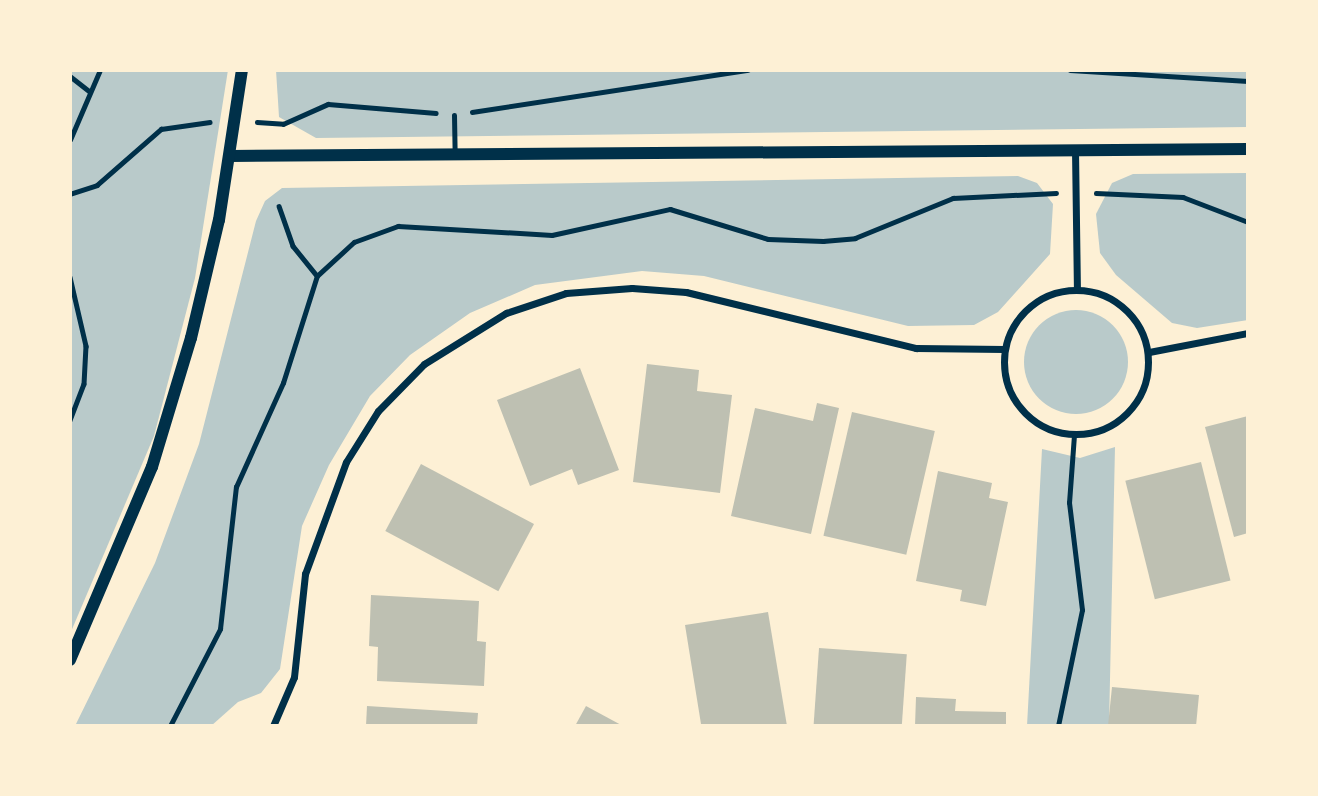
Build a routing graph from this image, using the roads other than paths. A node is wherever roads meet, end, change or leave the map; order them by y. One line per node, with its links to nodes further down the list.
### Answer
1 (242, 70): 6 (street)
2 (454, 115): 5 (lane)
3 (1248, 149): 4 (street)
4 (1075, 150): 5 (street); 7 (street)
5 (455, 155): 6 (street)
6 (230, 156): 11 (street)
7 (1077, 290): 9 (street); 10 (street)
8 (1248, 333): 10 (street)
9 (1004, 349): 10 (street); 12 (street)
10 (1149, 352)
11 (70, 660)
12 (273, 726)

